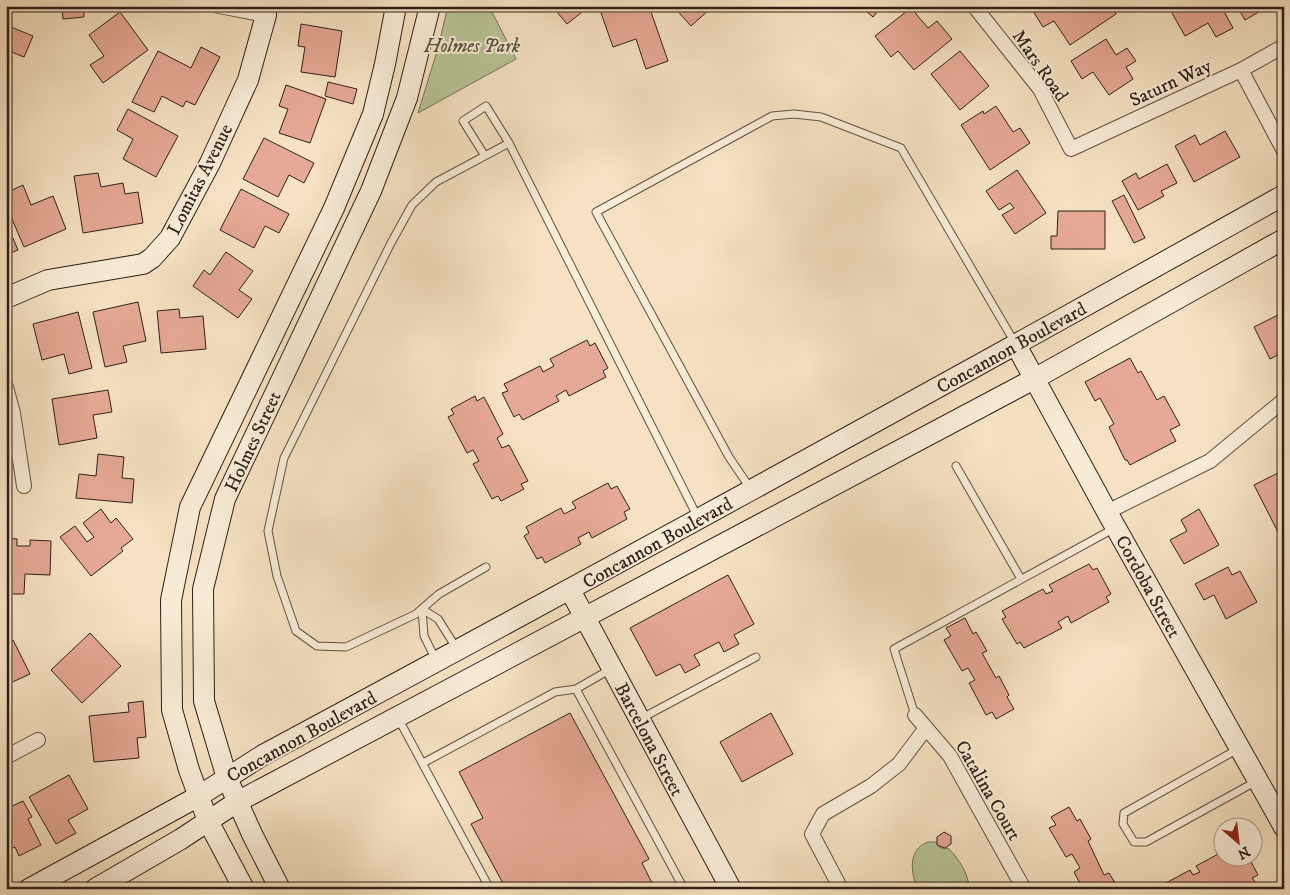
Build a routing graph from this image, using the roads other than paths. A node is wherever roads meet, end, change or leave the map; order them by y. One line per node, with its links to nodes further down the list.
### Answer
1 (219, 6): 5 (street)
2 (396, 6): 44 (main road, Holmes Street)
3 (430, 6): 42 (main road, Holmes Street)
4 (974, 6): 9 (street, Mars Road)
5 (266, 11): 14 (main road, Lomitas Avenue)
6 (1284, 46): 7 (street, Saturn Way)
7 (1241, 70): 9 (street, Saturn Way); 10 (street)
8 (509, 143): 11 (lane); 11 (lane); 22 (lane)
9 (1071, 149)
10 (1284, 152)
11 (485, 156): 27 (lane)
12 (1284, 195): 15 (main road, Concannon Boulevard)
13 (1284, 239): 16 (main road, Concannon Boulevard)
14 (6, 298)
15 (1016, 345): 16 (main road, Cordoba Street); 21 (main road, Concannon Boulevard); 21 (lane)
16 (1034, 379): 23 (main road, Cordoba Street); 28 (main road, Concannon Boulevard)
17 (6, 387): 20 (street)
18 (1284, 400): 23 (street)
19 (956, 466): 25 (lane)
20 (24, 486)
21 (751, 490): 22 (main road, Concannon Boulevard)
22 (699, 519): 26 (main road, Concannon Boulevard)
23 (1111, 520): 25 (lane); 39 (main road, Cordoba Street)
24 (486, 567): 27 (lane)
25 (1021, 580): 34 (lane)
26 (570, 590): 28 (main road, Barcelona Street); 29 (main road, Concannon Boulevard)
27 (422, 609): 29 (lane); 31 (lane)
28 (584, 618): 32 (main road, Barcelona Street); 35 (main road, Concannon Boulevard)
29 (458, 650): 31 (main road, Concannon Boulevard)
30 (756, 657): 36 (lane)
31 (437, 661): 42 (main road, Concannon Boulevard)
32 (612, 669): 33 (lane); 36 (main road, Barcelona Street)
33 (576, 689): 41 (lane); 53 (lane)
34 (915, 715): 37 (street, Catalina Court)
35 (398, 718): 41 (lane); 45 (main road, Concannon Boulevard)
36 (639, 719): 54 (main road, Barcelona Street)
37 (926, 728): 55 (street); 56 (street, Catalina Court)
38 (38, 740): 40 (street)
39 (1240, 748): 43 (main road, Cordoba Street); 43 (lane)
40 (6, 758)
41 (422, 763): 52 (lane)
42 (227, 778): 44 (main road, Concannon Boulevard); 45 (main road, Holmes Street)
43 (1258, 780): 47 (main road, Cordoba Street)
44 (199, 796): 46 (main road, Holmes Street); 48 (main road, Concannon Boulevard)
45 (237, 802): 46 (main road, Concannon Boulevard); 51 (main road, Holmes Street)
46 (208, 821): 49 (main road, Concannon Boulevard); 50 (main road, Holmes Street)
47 (1284, 827)
48 (29, 889)
49 (95, 889)
50 (244, 889)
51 (280, 889)
52 (490, 889)
53 (684, 889)
54 (731, 889)
55 (841, 889)
56 (1024, 889)

